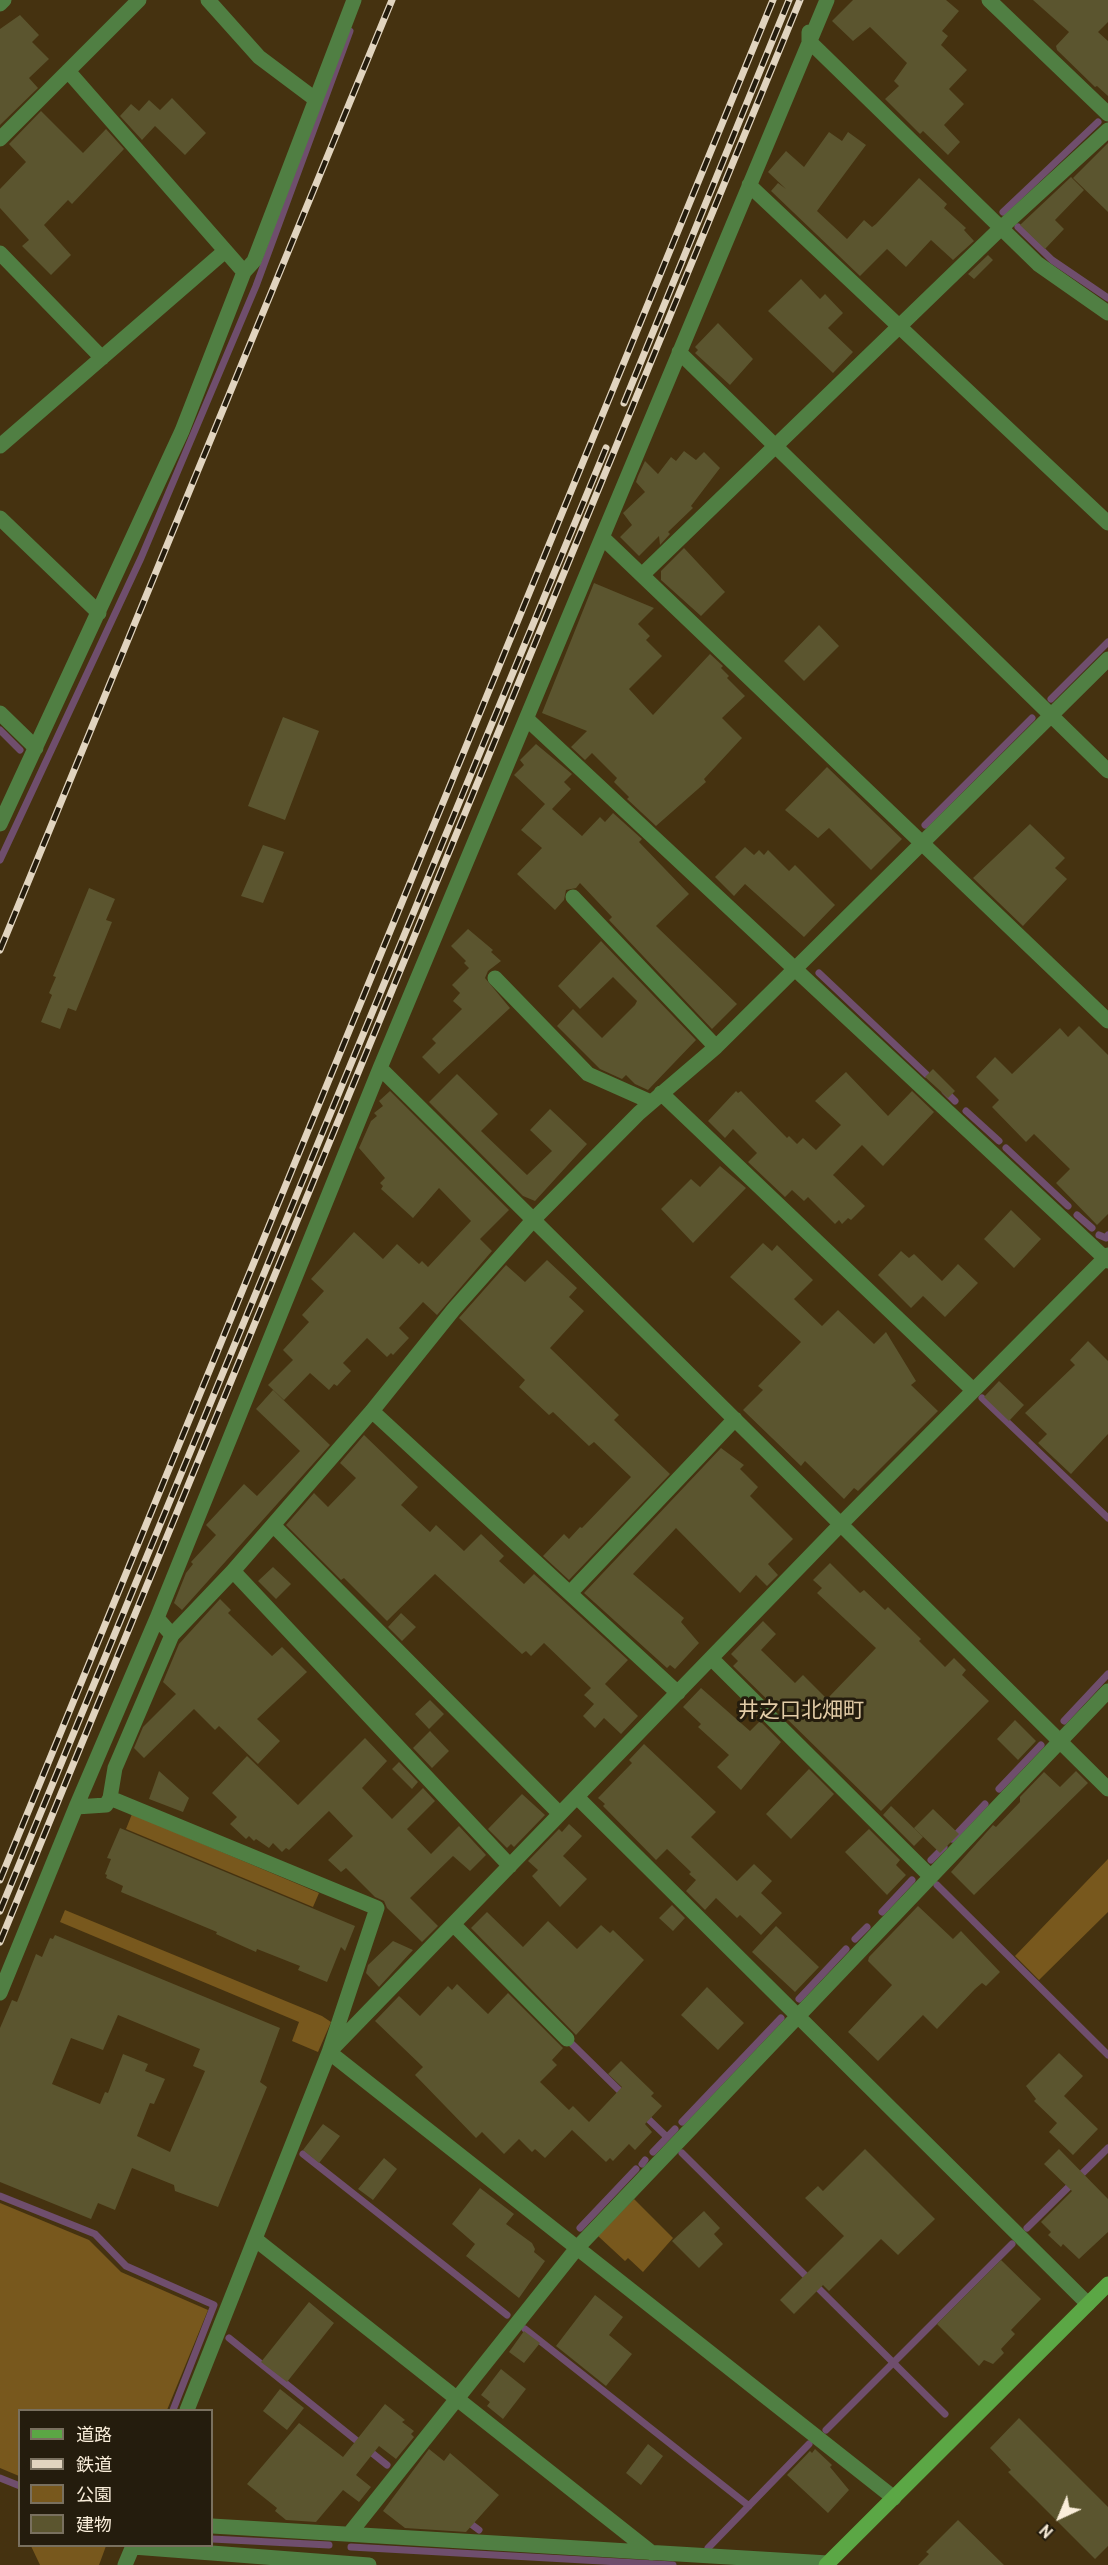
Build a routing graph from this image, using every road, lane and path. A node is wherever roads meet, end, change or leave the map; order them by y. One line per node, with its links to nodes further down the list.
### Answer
1 (4, 0): 8 (street)
2 (139, 0): 10 (street)
3 (208, 0): 11 (street)
4 (354, 0): 11 (street)
5 (816, 0): 9 (street)
6 (827, 0): 9 (street)
7 (989, 0): 12 (street)
8 (0, 4)
9 (809, 41): 15 (street); 16 (street)
10 (68, 71): 14 (street); 17 (street)
11 (315, 99): 19 (street)
12 (1108, 114)
13 (1108, 130): 16 (street)
14 (0, 139)
15 (749, 185): 21 (street); 22 (street)
16 (1001, 228): 20 (street); 21 (street)
17 (225, 251): 19 (street); 23 (street)
18 (0, 253): 23 (street)
19 (244, 272): 30 (street)
20 (1108, 313)
21 (899, 326): 25 (street); 27 (street)
22 (679, 352): 25 (street); 28 (street)
23 (102, 358): 24 (street)
24 (0, 446)
25 (775, 446): 29 (street); 33 (street)
26 (0, 518): 30 (street)
27 (1108, 524)
28 (603, 537): 29 (street); 34 (street)
29 (642, 575): 38 (street)
30 (99, 613): 35 (street)
31 (1108, 659): 33 (street)
32 (0, 713): 35 (street)
33 (1051, 715): 36 (street); 38 (street)
34 (528, 720): 40 (street); 44 (street)
35 (36, 748): 37 (street)
36 (1108, 771)
37 (0, 824)
38 (922, 843): 40 (street); 42 (street)
39 (573, 897): 43 (street)
40 (795, 969): 43 (street); 47 (street)
41 (495, 978): 45 (street)
42 (1108, 1021)
43 (716, 1047): 45 (street)
44 (380, 1068): 46 (street); 55 (street)
45 (656, 1098): 46 (street); 48 (street)
46 (534, 1219): 49 (street); 50 (street)
47 (1107, 1258): 48 (street)
48 (973, 1390): 51 (street)
49 (372, 1411): 52 (street); 54 (street)
50 (735, 1419): 51 (street); 54 (street)
51 (841, 1524): 57 (street); 60 (street)
52 (273, 1525): 53 (street); 65 (street)
53 (233, 1571): 56 (street); 66 (street)
54 (570, 1593): 59 (street)
55 (157, 1618): 56 (street); 64 (street)
56 (172, 1635): 63 (street)
57 (711, 1658): 59 (street); 67 (street)
58 (1108, 1691): 60 (street)
59 (678, 1693): 62 (street)
60 (1060, 1741): 61 (street); 67 (street)
61 (1108, 1789)
62 (577, 1797): 65 (street); 70 (street)
63 (110, 1798): 64 (street); 72 (street)
64 (76, 1807): 69 (street)
65 (560, 1814): 66 (street)
66 (510, 1866): 68 (street)
67 (931, 1876): 70 (street)
68 (453, 1924): 71 (street); 72 (street)
69 (0, 1993)
70 (798, 2016): 74 (street); 76 (street)
71 (567, 2039)
72 (329, 2052): 73 (street); 74 (street)
73 (255, 2239): 77 (street); 78 (street)
74 (577, 2248): 77 (street); 79 (street)
75 (1108, 2284): 76 (street)
76 (1088, 2304): 79 (street)
77 (457, 2399): 81 (street); 84 (street)
78 (187, 2409)
79 (894, 2498): 85 (street)
80 (213, 2526): 81 (street)
81 (350, 2533): 84 (street)
82 (133, 2547): 86 (street)
83 (145, 2547): 87 (street)
84 (652, 2553): 85 (street)
85 (827, 2564)
86 (125, 2565)
87 (369, 2565)

